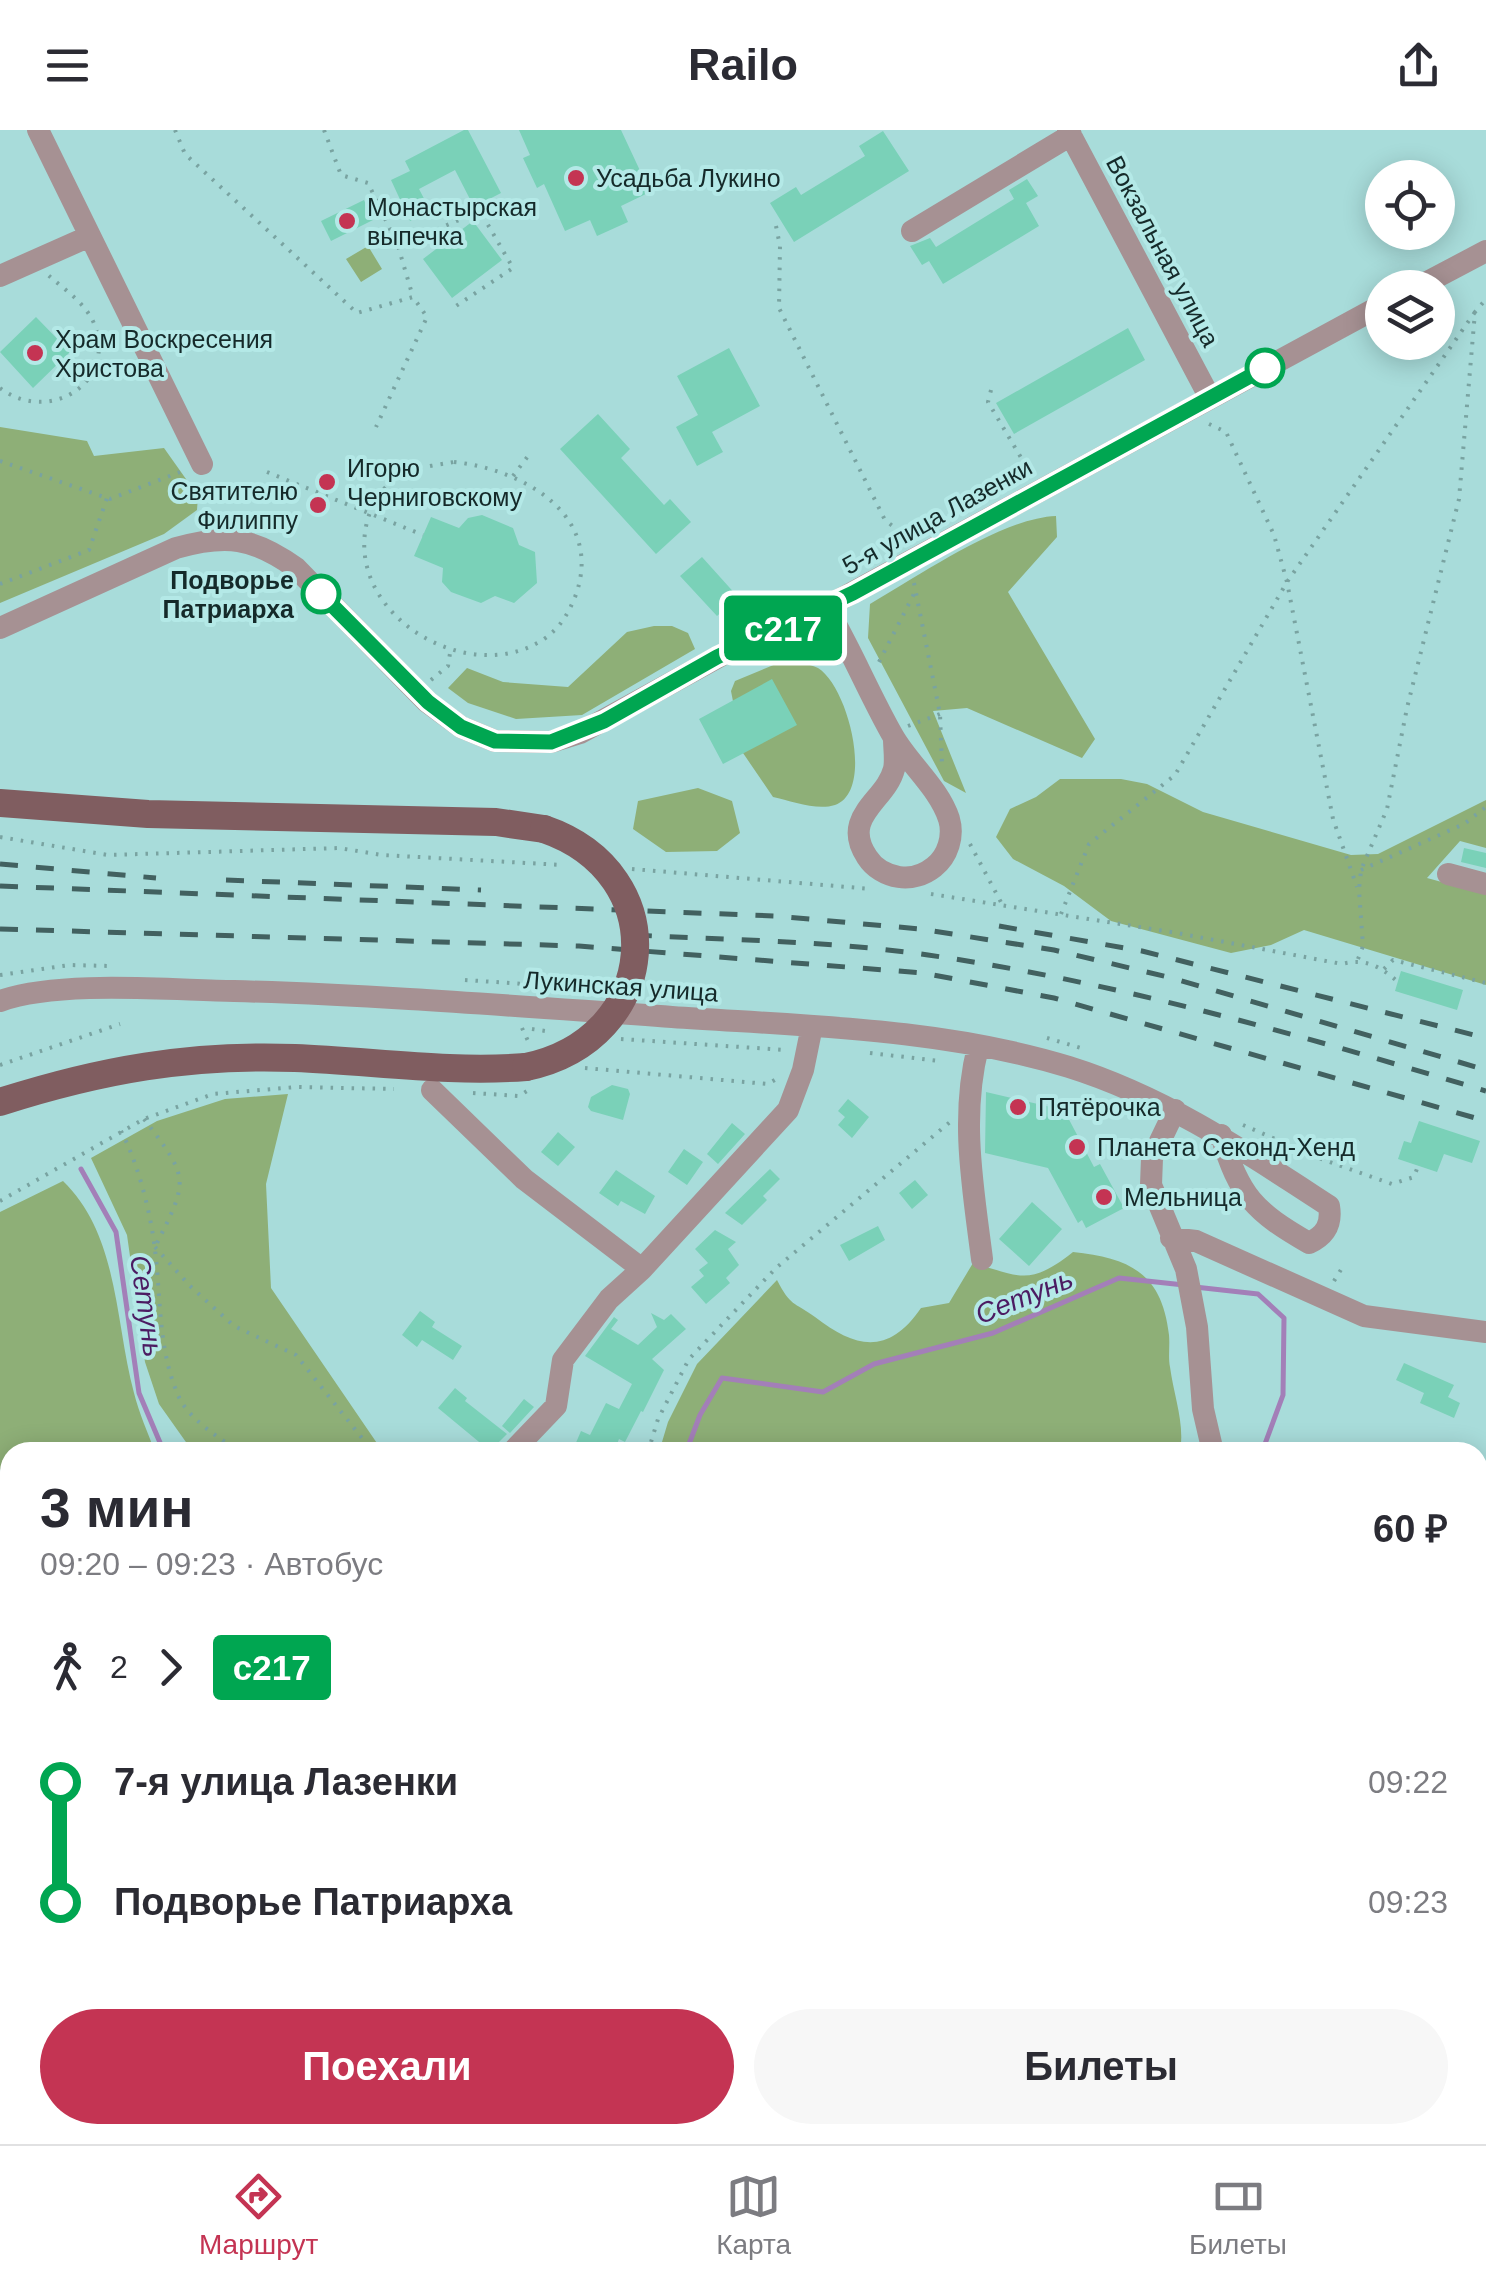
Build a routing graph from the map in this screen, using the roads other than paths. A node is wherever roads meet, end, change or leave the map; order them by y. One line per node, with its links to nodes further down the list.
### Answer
1 (38, 130): 4 (street)
2 (1069, 133): 3 (street); 9 (street, Вокзальная улица)
3 (912, 231)
4 (90, 236): 7 (street); 10 (street)
5 (1486, 251): 6 (street)
6 (1450, 270)
7 (0, 276)
8 (1365, 314): 9 (street, 5-я улица Лазенки)
9 (1210, 398): 11 (street, 5-я улица Лазенки)
10 (191, 468)
11 (826, 607): 12 (street, 5-я улица Лазенки); 13 (street)
12 (0, 628)
13 (899, 733): 13 (street)
14 (0, 803): 21 (main road, bridge)
15 (1448, 874): 16 (street)
16 (1486, 884)
17 (0, 1000): 18 (street, Лукинская улица)
18 (809, 1037): 19 (street, Лукинская улица); 26 (street)
19 (975, 1057): 22 (street, Лукинская улица); 25 (street)
20 (432, 1090): 26 (street)
21 (0, 1102)
22 (1175, 1110): 23 (street, Лукинская улица); 24 (street)
23 (1221, 1135): 23 (street, Лукинская улица)
24 (1172, 1238): 27 (street); 29 (street)
25 (982, 1259)
26 (642, 1268): 28 (street)
27 (1486, 1332)
28 (522, 1442)
29 (1210, 1442)

